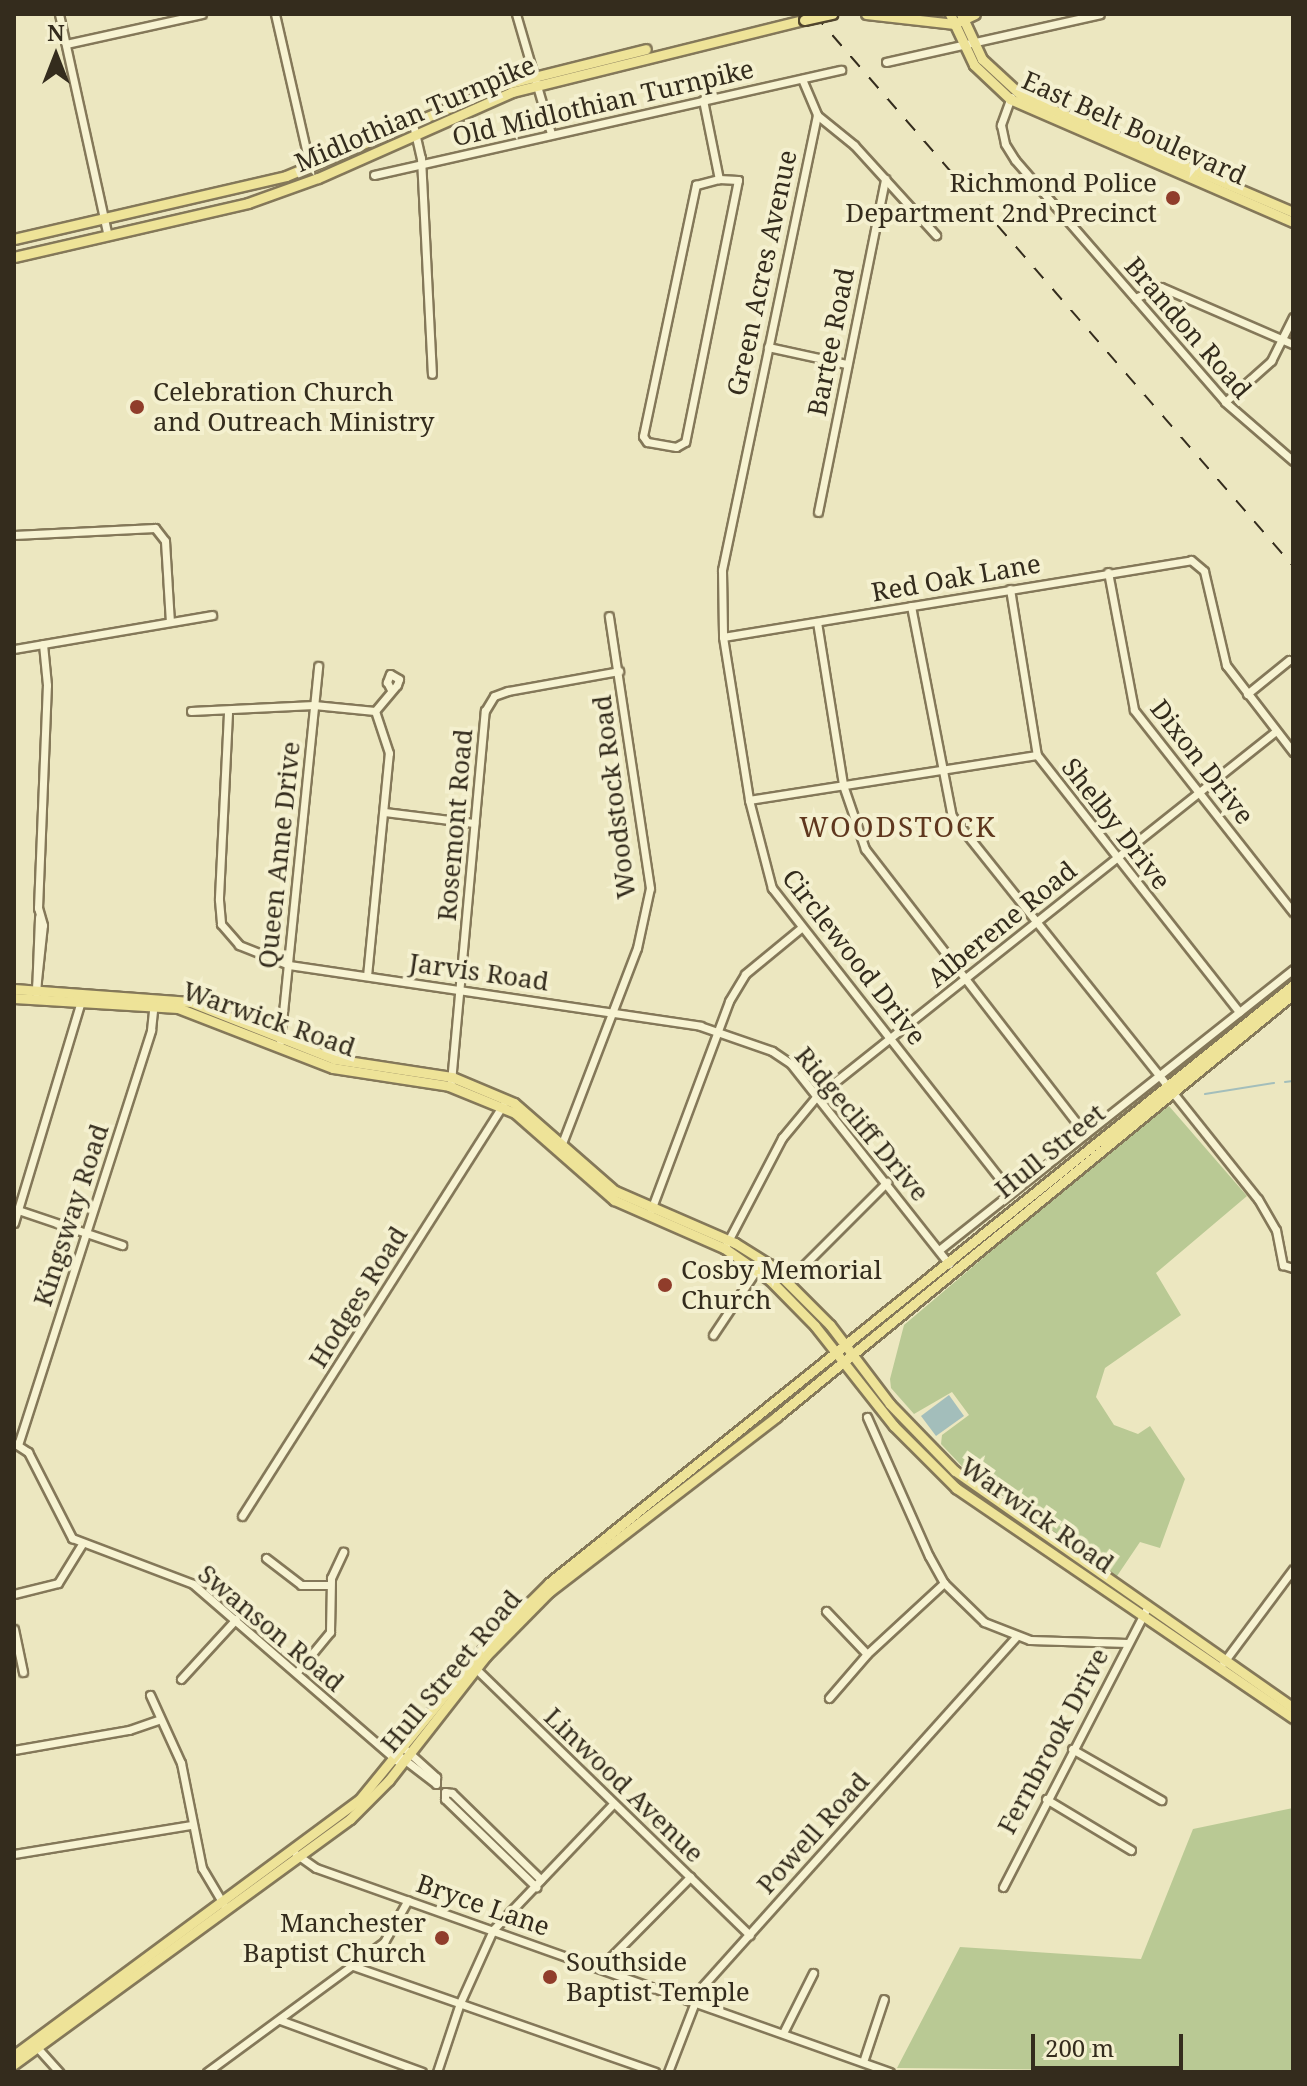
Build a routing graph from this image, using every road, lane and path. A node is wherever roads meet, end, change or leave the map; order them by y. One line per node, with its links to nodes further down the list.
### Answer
1 (59, 14): 13 (street)
2 (202, 14): 13 (street)
3 (275, 14): 25 (street)
4 (516, 14): 17 (street)
5 (833, 14): 10 (main road, Midlothian Turnpike, bridge)
6 (866, 14): 11 (main road)
7 (975, 14): 11 (main road); 12 (main road)
8 (1100, 14): 9 (street)
9 (1085, 16): 12 (street)
10 (803, 17): 17 (main road, Midlothian Turnpike)
11 (957, 18): 12 (main road, East Belt Boulevard)
12 (968, 41): 14 (street); 18 (main road, East Belt Boulevard)
13 (66, 44): 30 (street)
14 (886, 62)
15 (841, 70): 16 (street, Old Midlothian Turnpike)
16 (802, 79): 19 (street, Old Midlothian Turnpike); 20 (street)
17 (535, 80): 21 (main road, Midlothian Turnpike); 22 (street); 23 (main road, Midlothian Turnpike)
18 (1012, 95): 29 (main road, East Belt Boulevard); 31 (main road, East Belt Boulevard); 36 (street, Brandon Road)
19 (703, 100): 22 (street, Old Midlothian Turnpike); 27 (street)
20 (817, 115): 28 (street); 40 (street, Green Acres Avenue)
21 (413, 124): 23 (street); 25 (main road, Midlothian Turnpike)
22 (551, 134): 24 (street, Old Midlothian Turnpike)
23 (415, 135): 24 (street); 33 (main road, Midlothian Turnpike)
24 (419, 165): 26 (street, Old Midlothian Turnpike); 42 (street)
25 (310, 167): 30 (main road, Midlothian Turnpike)
26 (374, 175)
27 (719, 179): 27 (street)
28 (885, 179): 32 (street); 41 (street, Bartee Road)
29 (1293, 212)
30 (105, 219): 33 (street); 34 (main road, Midlothian Turnpike)
31 (1293, 222)
32 (936, 235)
33 (108, 236): 35 (main road, Midlothian Turnpike)
34 (14, 239)
35 (14, 257)
36 (1135, 298): 38 (street); 43 (street, Brandon Road)
37 (1293, 317): 38 (street)
38 (1284, 340): 39 (street); 43 (street)
39 (1293, 344)
40 (768, 347): 41 (street); 45 (street, Green Acres Avenue)
41 (846, 364): 46 (street, Bartee Road)
42 (432, 374)
43 (1225, 402): 44 (street, Brandon Road)
44 (1291, 455)
45 (739, 477): 55 (street, Circlewood Drive)
46 (818, 512)
47 (14, 535): 53 (street)
48 (1108, 572): 49 (street, Red Oak Lane); 62 (street, Red Oak Lane); 72 (street, Dixon Drive)
49 (1010, 589): 50 (street, Red Oak Lane); 69 (street, Shelby Drive)
50 (911, 606): 54 (street, Red Oak Lane); 70 (street)
51 (212, 615): 53 (street)
52 (609, 616): 60 (street, Woodstock Road)
53 (170, 622): 56 (street)
54 (817, 622): 55 (street, Red Oak Lane); 71 (street)
55 (723, 637): 73 (street, Circlewood Drive)
56 (43, 644): 57 (street); 87 (street)
57 (14, 649)
58 (1289, 660): 62 (street)
59 (318, 666): 63 (street, Queen Anne Drive)
60 (619, 671): 75 (street, Rosemont Road); 92 (street, Woodstock Road)
61 (391, 690): 65 (street)
62 (1247, 694): 67 (street)
63 (314, 705): 65 (street); 66 (street); 80 (street, Queen Anne Drive)
64 (191, 711): 66 (street)
65 (375, 711): 74 (street)
66 (228, 713): 80 (street, Jarvis Road)
67 (1276, 731): 68 (street); 72 (street, Alberene Road)
68 (1293, 752)
69 (1037, 755): 70 (street); 76 (street, Shelby Drive)
70 (940, 770): 71 (street); 78 (street)
71 (843, 785): 73 (street); 83 (street)
72 (1200, 792): 76 (street, Alberene Road); 77 (street, Dixon Drive)
73 (749, 800): 79 (street, Circlewood Drive)
74 (384, 812): 75 (street); 82 (street)
75 (474, 823): 86 (street, Rosemont Road)
76 (1116, 857): 78 (street, Alberene Road); 93 (street, Shelby Drive)
77 (1293, 912)
78 (1038, 923): 83 (street, Alberene Road); 97 (street)
79 (801, 928): 94 (street); 95 (street, Circlewood Drive)
80 (289, 965): 82 (street, Jarvis Road); 96 (street, Queen Anne Drive)
81 (1293, 969): 93 (street)
82 (367, 976): 86 (street, Jarvis Road)
83 (964, 980): 95 (street, Alberene Road); 102 (street)
84 (1293, 985): 99 (main road, Hull Street)
85 (14, 989): 87 (main road, Warwick Road)
86 (462, 991): 92 (street, Jarvis Road); 98 (street, Rosemont Road)
87 (36, 994): 89 (main road, Warwick Road); 90 (main road, Warwick Road)
88 (1293, 994): 99 (main road, Hull Street)
89 (82, 997): 91 (main road, Warwick Road); 106 (street)
90 (14, 998)
91 (154, 1000): 96 (main road, Warwick Road); 109 (street, Kingsway Road)
92 (615, 1010): 94 (street, Jarvis Road); 103 (street, Woodstock Road)
93 (1239, 1012): 97 (street)
94 (716, 1031): 100 (street, Ridgecliff Drive); 107 (street)
95 (891, 1038): 100 (street, Alberene Road); 105 (street, Circlewood Drive)
96 (280, 1042): 98 (main road, Warwick Road)
97 (1158, 1076): 99 (street); 102 (street)
98 (451, 1082): 101 (main road, Warwick Road)
99 (1170, 1089): 114 (main road, Hull Street); 115 (street); 117 (main road, Hull Street)
100 (816, 1097): 104 (street, Ridgecliff Drive); 110 (street, Alberene Road)
101 (504, 1102): 103 (main road, Warwick Road); 126 (street, Hodges Road)
102 (1085, 1134): 105 (street)
103 (560, 1146): 107 (main road, Warwick Road); 110 (main road, Warwick Road)
104 (887, 1182): 112 (street, Ridgecliff Drive); 118 (street)
105 (1011, 1193): 112 (street)
106 (18, 1210): 108 (street); 109 (street)
107 (651, 1210): 110 (main road, Warwick Road)
108 (14, 1223)
109 (86, 1234): 111 (street); 125 (street, Kingsway Road)
110 (726, 1244): 113 (main road, Warwick Road); 116 (main road, Warwick Road)
111 (122, 1245)
112 (939, 1250): 114 (street, Ridgecliff Drive)
113 (763, 1260): 116 (street); 118 (main road, Warwick Road)
114 (948, 1262): 117 (street, Ridgecliff Drive); 120 (main road, Hull Street)
115 (1293, 1268)
116 (757, 1270): 119 (street); 121 (main road, Warwick Road)
117 (956, 1271): 122 (main road, Hull Street Road)
118 (789, 1280): 120 (main road, Warwick Road)
119 (713, 1335)
120 (845, 1344): 121 (main road, Hull Street); 122 (main road, Warwick Road)
121 (835, 1352): 123 (main road, Warwick Road); 142 (main road, Hull Street Road)
122 (853, 1355): 123 (main road, Hull Street Road); 135 (main road, Warwick Road)
123 (843, 1363): 135 (main road, Warwick Road); 142 (main road, Hull Street Road)
124 (867, 1417): 131 (street)
125 (16, 1444): 127 (street)
126 (242, 1516)
127 (82, 1544): 133 (street); 136 (street, Swanson Road)
128 (343, 1552): 132 (street)
129 (266, 1558): 132 (street)
130 (1293, 1569): 141 (street)
131 (944, 1583): 138 (street); 140 (street)
132 (330, 1585): 144 (street)
133 (14, 1594)
134 (826, 1611): 140 (street)
135 (1145, 1611): 139 (street, Fernbrook Drive); 141 (main road, Warwick Road)
136 (236, 1619): 144 (street, Swanson Road); 145 (street)
137 (14, 1629): 143 (street)
138 (1015, 1638): 139 (street); 167 (street, Powell Road)
139 (1127, 1643): 151 (street, Fernbrook Drive)
140 (867, 1654): 147 (street)
141 (1223, 1664): 148 (main road, Warwick Road); 149 (main road, Warwick Road)
142 (473, 1667): 153 (main road, Hull Street Road); 156 (street, Linwood Avenue)
143 (23, 1672)
144 (297, 1672): 153 (street, Swanson Road)
145 (181, 1679)
146 (150, 1695): 150 (street)
147 (829, 1698)
148 (1293, 1708)
149 (1293, 1718)
150 (158, 1720): 152 (street); 157 (street)
151 (1072, 1749): 154 (street, Fernbrook Drive); 155 (street)
152 (14, 1750)
153 (403, 1757): 159 (main road, Hull Street Road)
154 (1046, 1799): 158 (street); 163 (street, Fernbrook Drive)
155 (1161, 1800)
156 (613, 1804): 161 (street, Linwood Avenue); 162 (street)
157 (192, 1825): 160 (street); 165 (street)
158 (1131, 1850)
159 (295, 1853): 164 (street, Bryce Lane); 165 (main road, Hull Street Road)
160 (14, 1854)
161 (690, 1877): 167 (street, Linwood Avenue); 169 (street)
162 (538, 1884): 162 (street); 166 (street)
163 (1003, 1887)
164 (408, 1900): 166 (street, Bryce Lane); 168 (street)
165 (224, 1905): 176 (main road, Hull Street Road)
166 (493, 1930): 169 (street, Bryce Lane); 173 (street)
167 (750, 1935): 172 (street, Powell Road)
168 (353, 1966): 173 (street); 174 (street)
169 (601, 1967): 172 (street, Bryce Lane)
170 (813, 1973): 175 (street)
171 (884, 1999): 178 (street)
172 (694, 2000): 175 (street, Bryce Lane); 185 (street, Powell Road)
173 (460, 2003): 183 (street); 184 (street)
174 (280, 2020): 181 (street); 182 (street)
175 (784, 2031): 178 (street, Bryce Lane)
176 (34, 2044): 177 (main road, Hull Street Road); 179 (main road, Hull Street Road); 180 (street)
177 (14, 2055)
178 (864, 2059): 186 (street, Bryce Lane)
179 (14, 2064)
180 (59, 2072)
181 (207, 2072)
182 (422, 2072)
183 (437, 2072)
184 (655, 2072)
185 (668, 2072)
186 (890, 2072)

